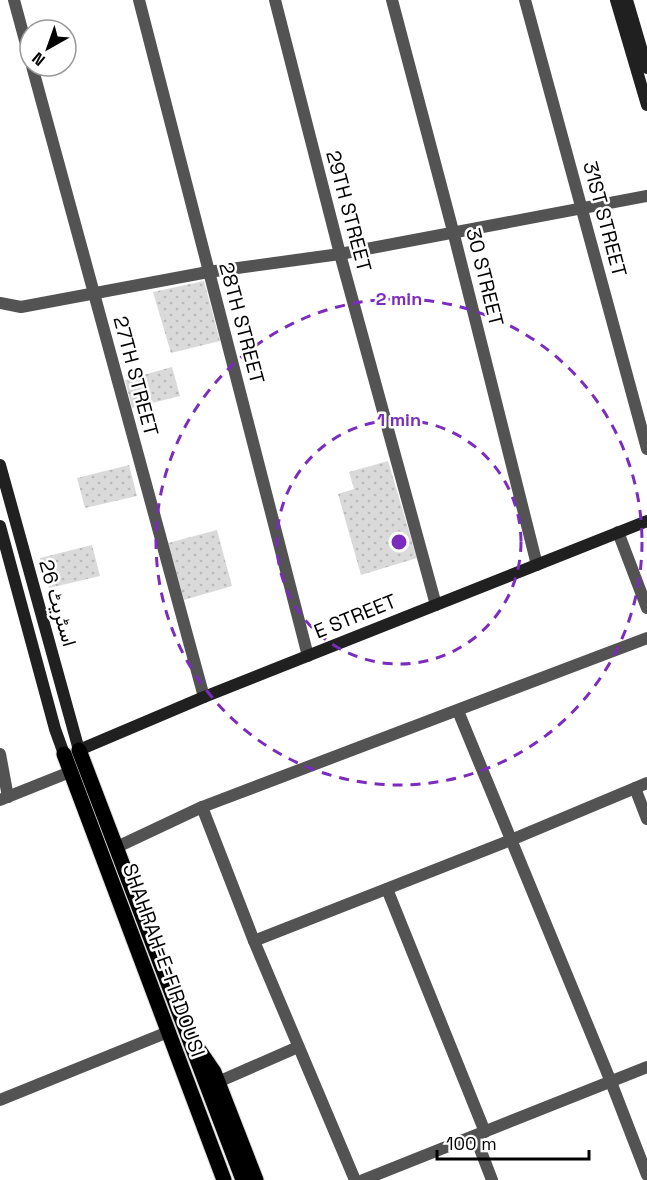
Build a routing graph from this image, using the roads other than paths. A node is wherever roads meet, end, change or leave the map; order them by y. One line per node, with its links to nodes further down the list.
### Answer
1 (14, 0): 8 (street)
2 (139, 0): 16 (street, 28TH STREET)
3 (275, 0): 15 (street, 29TH STREET)
4 (392, 0): 14 (street, 30 STREET)
5 (525, 0): 13 (street, 31ST STREET)
6 (615, 0): 11 (main road)
7 (627, 0): 9 (main road)
8 (19, 18)
9 (647, 68)
10 (35, 78): 17 (street, 27TH STREET)
11 (647, 105)
12 (647, 196): 13 (street)
13 (582, 208): 14 (street); 19 (street, 31ST STREET)
14 (453, 231): 15 (street); 24 (street, 30 STREET)
15 (340, 254): 16 (street); 25 (street, 29TH STREET)
16 (208, 272): 17 (street); 28 (street, 28TH STREET)
17 (93, 293): 18 (street); 29 (street, 27TH STREET)
18 (0, 303)
19 (647, 449)
20 (0, 465): 31 (main road, اسٹریٹ 26)
21 (647, 521): 23 (main road, E STREET)
22 (0, 526): 33 (main road, اسٹریٹ 26)
23 (618, 532): 24 (main road, E STREET); 26 (street)
24 (537, 565): 25 (main road, E STREET)
25 (436, 605): 28 (main road, E STREET)
26 (647, 608)
27 (647, 638): 30 (street)
28 (308, 656): 29 (main road, E STREET)
29 (204, 697): 31 (main road, E STREET)
30 (458, 711): 38 (street); 40 (street)
31 (79, 750): 41 (main road)
32 (0, 754): 37 (street)
33 (64, 754): 34 (main road, SHAHRAH-E-FIRDOUSI)
34 (70, 772): 37 (street); 44 (main road, SHAHRAH-E-FIRDOUSI)
35 (647, 783): 36 (street)
36 (635, 788): 39 (street); 40 (street)
37 (4, 799)
38 (202, 807): 41 (street); 43 (street)
39 (647, 819)
40 (512, 840): 42 (street); 48 (street)
41 (117, 847): 47 (main road)
42 (387, 889): 43 (street); 50 (street)
43 (254, 941): 45 (street)
44 (168, 1032): 49 (street); 52 (main road, SHAHRAH-E-FIRDOUSI)
45 (298, 1047): 47 (street); 55 (street)
46 (647, 1067): 48 (street)
47 (211, 1079): 53 (main road); 54 (main road)
48 (611, 1082): 50 (street); 51 (street)
49 (0, 1100)
50 (480, 1134): 56 (street); 57 (street)
51 (647, 1175)
52 (224, 1180)
53 (243, 1180)
54 (256, 1180)
55 (355, 1180)
56 (363, 1180)
57 (492, 1180)

